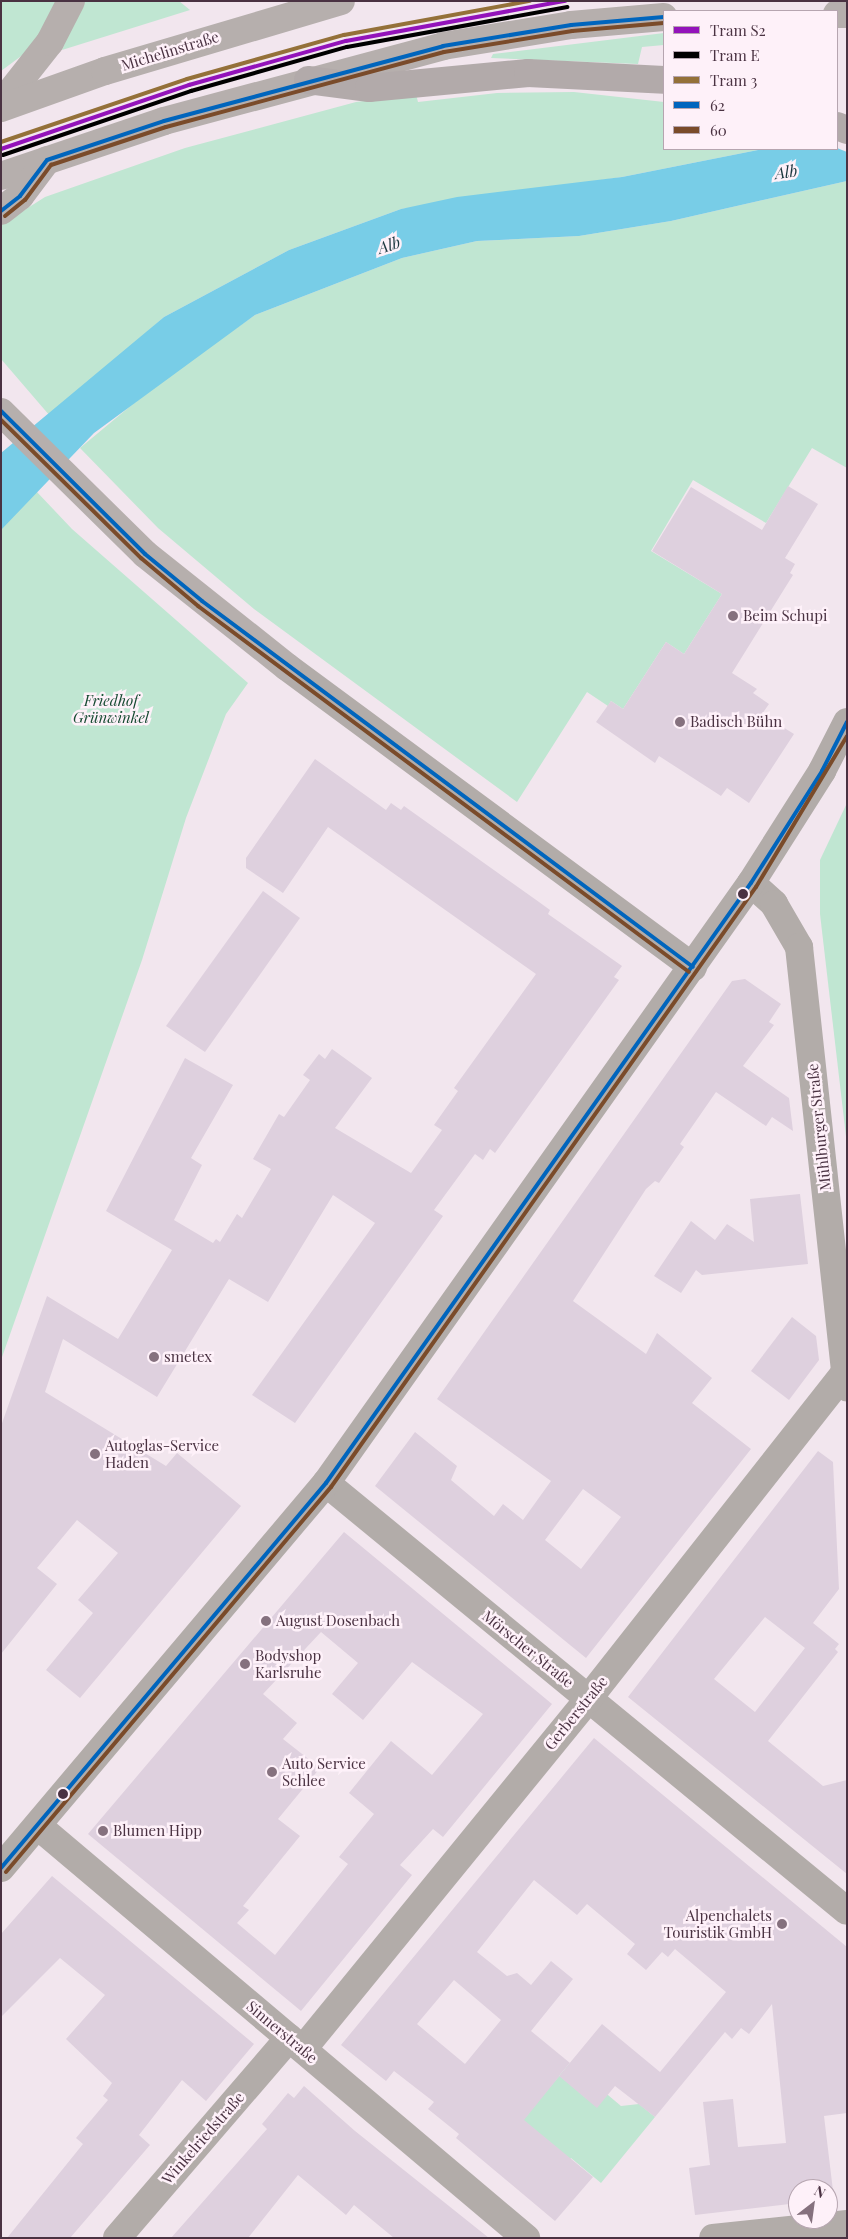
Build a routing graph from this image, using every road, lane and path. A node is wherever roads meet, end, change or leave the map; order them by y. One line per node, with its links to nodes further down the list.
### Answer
1 (71, 1): 6 (main road)
2 (329, 2): 7 (main road, Michelinstraße)
3 (663, 17): 4 (main road)
4 (308, 80): 5 (highway); 8 (main road)
5 (663, 80)
6 (1, 104)
7 (1, 108)
8 (47, 160): 9 (main road); 10 (main road)
9 (1, 176)
10 (1, 211)
11 (2, 413): 12 (main road)
12 (287, 667): 15 (street)
13 (847, 722): 14 (street)
14 (751, 883): 15 (street); 16 (street, Mühlburger Straße)
15 (693, 967): 17 (street)
16 (846, 1380): 18 (street, Gerberstraße)
17 (326, 1483): 18 (street, Mörscher Straße); 19 (street)
18 (588, 1699): 21 (street, Mörscher Straße); 22 (street, Gerberstraße)
19 (38, 1826): 20 (street); 22 (street, Sinnerstraße)
20 (1, 1868)
21 (847, 1911)
22 (296, 2043): 24 (street, Winkelriedstraße); 25 (street, Sinnerstraße)
23 (847, 2224): 26 (street)
24 (116, 2238)
25 (526, 2238)
26 (713, 2238)

